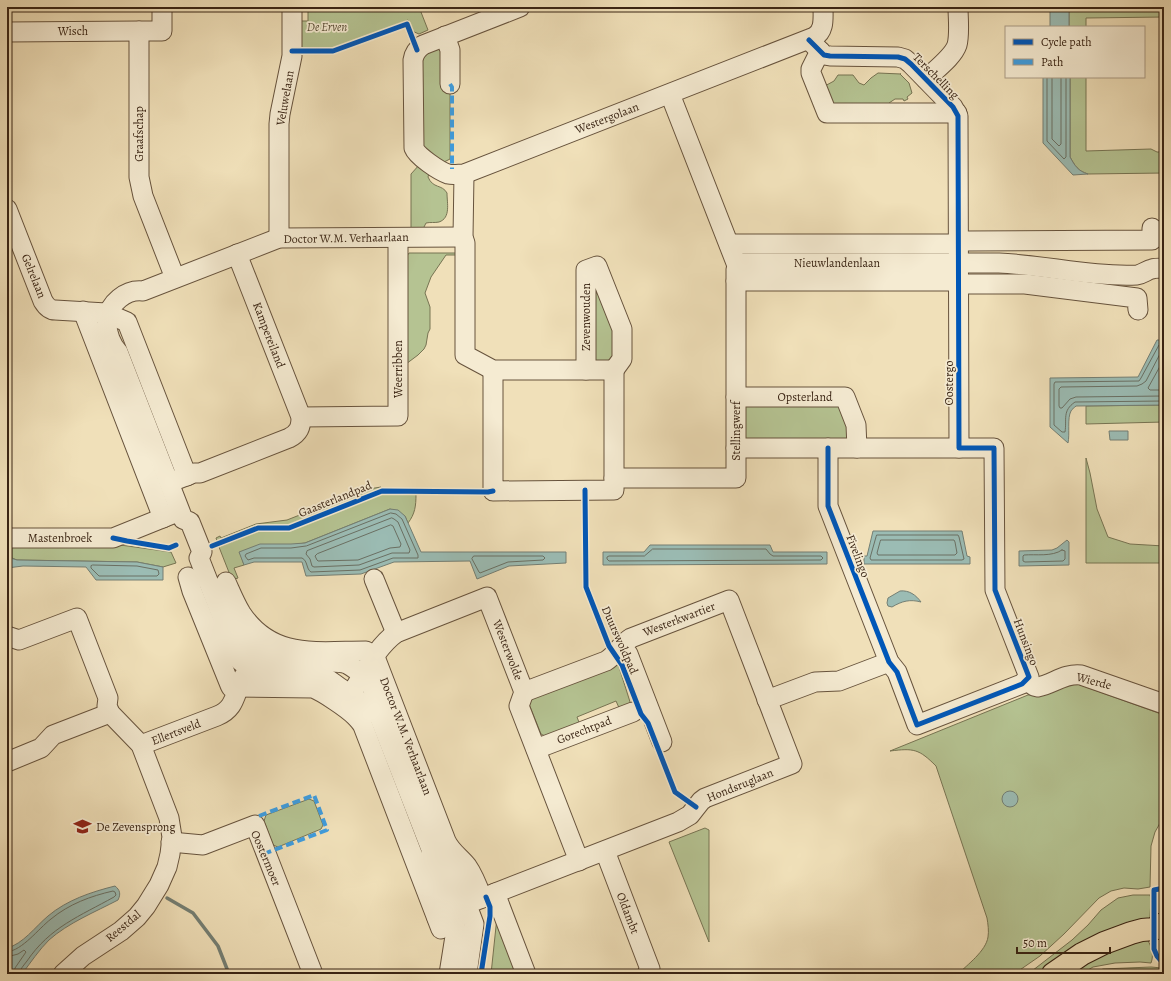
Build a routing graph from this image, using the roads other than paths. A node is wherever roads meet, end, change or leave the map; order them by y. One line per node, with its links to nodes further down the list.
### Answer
1 (162, 7): 6 (street)
2 (292, 7): 18 (street, Veluwelaan)
3 (520, 7): 8 (street)
4 (823, 7): 9 (street, Westergolaan)
5 (958, 7): 10 (street, Terschelling)
6 (139, 31): 7 (street, Wisch); 27 (street, Graafschap)
7 (7, 32)
8 (445, 36): 11 (street); 14 (street)
9 (814, 45): 10 (street, Terschelling); 12 (street, Westergolaan); 13 (street, Terschelling)
10 (926, 79): 13 (street, Terschelling)
11 (450, 84)
12 (670, 94): 14 (street, Westergolaan); 21 (street)
13 (957, 113): 20 (street, Terschelling)
14 (464, 174): 17 (street)
15 (7, 209): 31 (street, Gelrelaan)
16 (1152, 228): 20 (street, Nieuwlandenlaan)
17 (463, 237): 19 (street, Doctor W.M. Verhaarlaan); 33 (street)
18 (280, 238): 19 (street, Doctor W.M. Verhaarlaan); 22 (street, Doctor W.M. Verhaarlaan)
19 (398, 238): 37 (street, Weerribben)
20 (959, 242): 21 (street, Nieuwlandenlaan); 23 (street)
21 (729, 244): 25 (street)
22 (237, 254): 27 (street, Doctor W.M. Verhaarlaan); 37 (street, Kampereiland)
23 (959, 263): 25 (street, Nieuwlandenlaan); 26 (street, Nieuwlandenlaan); 29 (street)
24 (1164, 268): 26 (street, Nieuwlandenlaan)
25 (736, 272): 29 (street, Nieuwlandenlaan); 36 (street, Stellingwerf)
26 (1140, 275): 28 (street, Nieuwlandenlaan)
27 (175, 278): 32 (street, Doctor W.M. Verhaarlaan)
28 (1164, 281)
29 (959, 283): 30 (street, Nieuwlandenlaan); 41 (street, Oostergo)
30 (1138, 310)
31 (83, 311): 32 (street, Gelrelaan); 45 (street, Doctor W.M. Verhaarlaan)
32 (116, 317): 42 (street); 44 (street, Doctor W.M. Verhaarlaan)
33 (493, 370): 34 (street); 43 (street)
34 (586, 370): 35 (street); 35 (street, Zevenwouden)
35 (614, 370): 43 (street)
36 (736, 397): 38 (street, Stellingwerf); 40 (street, Opsterland)
37 (306, 417): 42 (street)
38 (736, 448): 39 (street); 43 (street, Stellingwerf)
39 (828, 448): 40 (street); 56 (street, Fivelingo)
40 (857, 448): 41 (street)
41 (959, 448): 58 (street, Hunsingo)
42 (187, 476): 44 (street)
43 (614, 478)
44 (169, 482): 45 (street, Doctor W.M. Verhaarlaan)
45 (176, 516): 46 (street, Mastenbroek); 54 (street, Doctor W.M. Verhaarlaan)
46 (7, 538)
47 (374, 579): 51 (street)
48 (187, 582): 59 (street)
49 (232, 589): 54 (street, Doctor W.M. Verhaarlaan)
50 (729, 600): 53 (street, Westerkwartier); 62 (street, Hondsruglaan)
51 (396, 633): 55 (street, Westerwolde); 60 (street, Westerwolde)
52 (15, 638): 65 (street)
53 (621, 647): 60 (street, Westerkwartier); 67 (street, Duurswoldpad)
54 (259, 654): 55 (street, Doctor W.M. Verhaarlaan); 57 (street, Doctor W.M. Verhaarlaan); 59 (street); 61 (street, Doctor W.M. Verhaarlaan)
55 (375, 657): 57 (street, Westerwolde); 74 (street, Doctor W.M. Verhaarlaan)
56 (889, 662): 58 (street, Hunsingo); 62 (street)
57 (362, 676): 61 (street, Westerwolde); 66 (street, Doctor W.M. Verhaarlaan)
58 (1026, 680): 63 (street, Wierde)
59 (239, 687): 68 (street, Ellertsveld); 74 (street, Doctor W.M. Verhaarlaan)
60 (524, 692): 69 (street, Westerwolde)
61 (350, 694): 66 (street, Doctor W.M. Verhaarlaan)
62 (767, 700): 72 (street, Hondsruglaan)
63 (1164, 704)
64 (633, 712): 69 (street, Gorechtpad)
65 (110, 713): 68 (street, Ellertsveld); 70 (street)
66 (379, 716): 74 (street, Doctor W.M. Verhaarlaan)
67 (662, 742)
68 (142, 745): 71 (street)
69 (536, 749): 73 (street, Westerwolde)
70 (7, 762)
71 (171, 842): 76 (street, Reestdal); 77 (street, Oostermoer)
72 (605, 851): 73 (street, Hondsruglaan); 81 (street, Oldambt)
73 (579, 861): 74 (street, Hondsruglaan)
74 (462, 909): 78 (street, Doctor W.M. Verhaarlaan); 79 (street, Doctor W.M. Verhaarlaan); 80 (street)
75 (1161, 928): 82 (main road)
76 (63, 974)
77 (313, 974)
78 (449, 974)
79 (467, 974)
80 (526, 974)
81 (647, 974)
82 (1053, 974)

